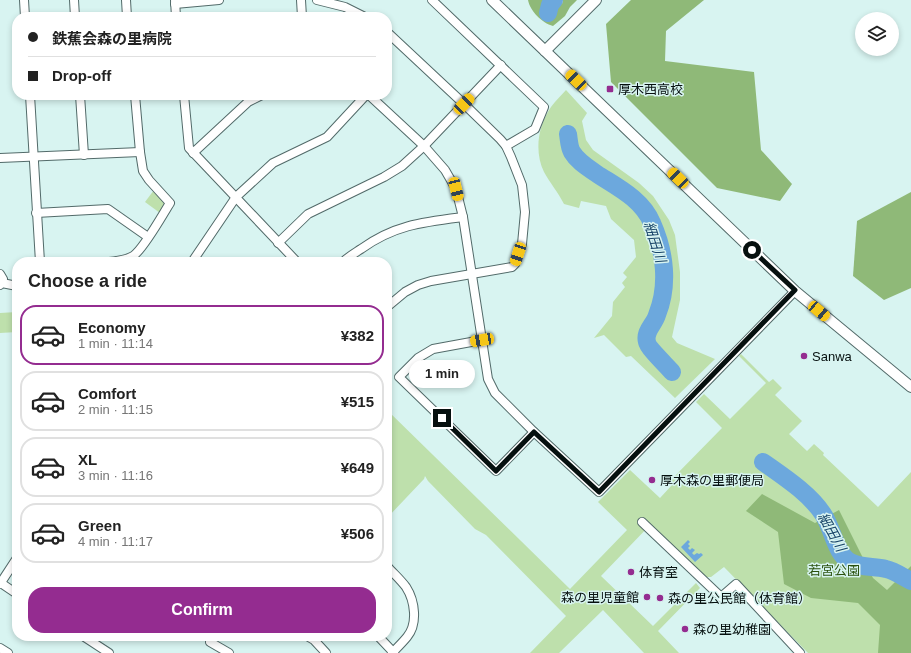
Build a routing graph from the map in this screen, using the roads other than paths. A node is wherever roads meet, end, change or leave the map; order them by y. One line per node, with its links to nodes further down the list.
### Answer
1 (24, 0): 11 (street)
2 (74, 0): 12 (street)
3 (126, 0): 13 (street)
4 (219, 0): 10 (street)
5 (300, 0): 15 (street)
6 (317, 0): 16 (street)
7 (432, 0): 19 (street)
8 (492, 0): 18 (street)
9 (596, 0): 18 (street)
10 (175, 2): 14 (street)
11 (25, 12)
12 (75, 12)
13 (127, 12)
14 (176, 12)
15 (301, 12)
16 (355, 12)
17 (392, 37): 27 (street)
18 (545, 51): 49 (street)
19 (501, 65): 27 (street); 29 (street)
20 (30, 100): 33 (street)
21 (80, 100): 32 (street)
22 (135, 100): 30 (street)
23 (184, 100): 31 (street)
24 (252, 100): 31 (street)
25 (361, 100): 35 (street)
26 (374, 100): 28 (street)
27 (464, 104): 28 (street); 29 (street)
28 (424, 146): 37 (street); 39 (street)
29 (506, 146): 45 (street)
30 (140, 152): 32 (street); 38 (street)
31 (193, 153): 35 (street)
32 (84, 155): 33 (street)
33 (34, 156): 34 (street); 36 (street)
34 (0, 158)
35 (236, 197): 39 (street); 42 (street)
36 (36, 213): 38 (street); 40 (street)
37 (463, 217): 44 (street); 45 (street)
38 (148, 237): 41 (street)
39 (278, 243): 43 (street)
40 (40, 257)
41 (130, 257)
42 (195, 257)
43 (291, 257)
44 (350, 257)
45 (471, 273): 50 (street); 51 (street)
46 (0, 274): 47 (street)
47 (1, 284): 48 (street)
48 (12, 285)
49 (795, 290): 52 (street); 53 (street)
50 (392, 303)
51 (482, 340): 53 (street); 53 (street)
52 (911, 387)
53 (534, 432)
54 (642, 522): 69 (street)
55 (12, 566): 57 (street)
56 (392, 572): 68 (street)
57 (0, 584): 58 (street)
58 (12, 591)
59 (91, 641): 65 (street)
60 (210, 641): 66 (street)
61 (315, 641): 67 (street)
62 (382, 641): 68 (street)
63 (0, 648): 64 (street)
64 (8, 653)
65 (110, 653)
66 (229, 653)
67 (326, 653)
68 (393, 653)
69 (800, 653)

